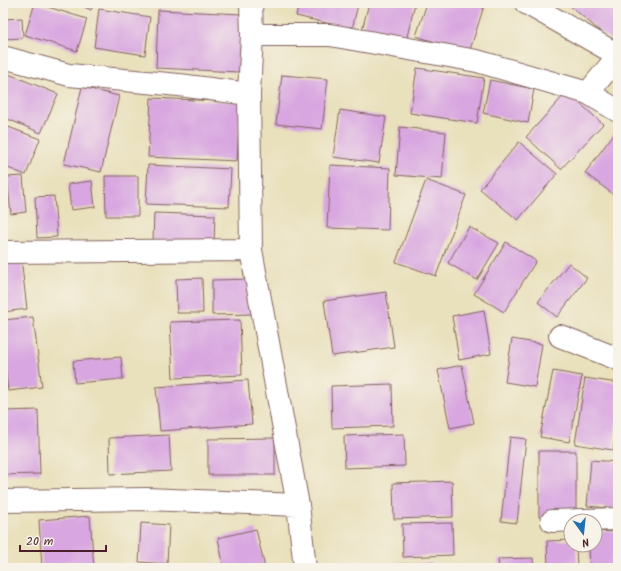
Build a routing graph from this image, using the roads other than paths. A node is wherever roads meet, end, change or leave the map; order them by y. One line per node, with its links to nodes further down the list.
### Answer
1 (251, 3): 3 (street)
2 (526, 3): 4 (street)
3 (252, 35): 6 (street); 7 (street)
4 (618, 56): 6 (street)
5 (3, 57): 7 (street)
6 (588, 93): 8 (street)
7 (249, 94): 9 (street)
8 (618, 111)
9 (251, 250): 10 (street); 14 (street)
10 (3, 252)
11 (560, 336): 12 (street)
12 (618, 359)
13 (3, 501): 14 (street)
14 (298, 505): 17 (street)
15 (618, 519): 16 (street)
16 (552, 521)
17 (305, 568)

